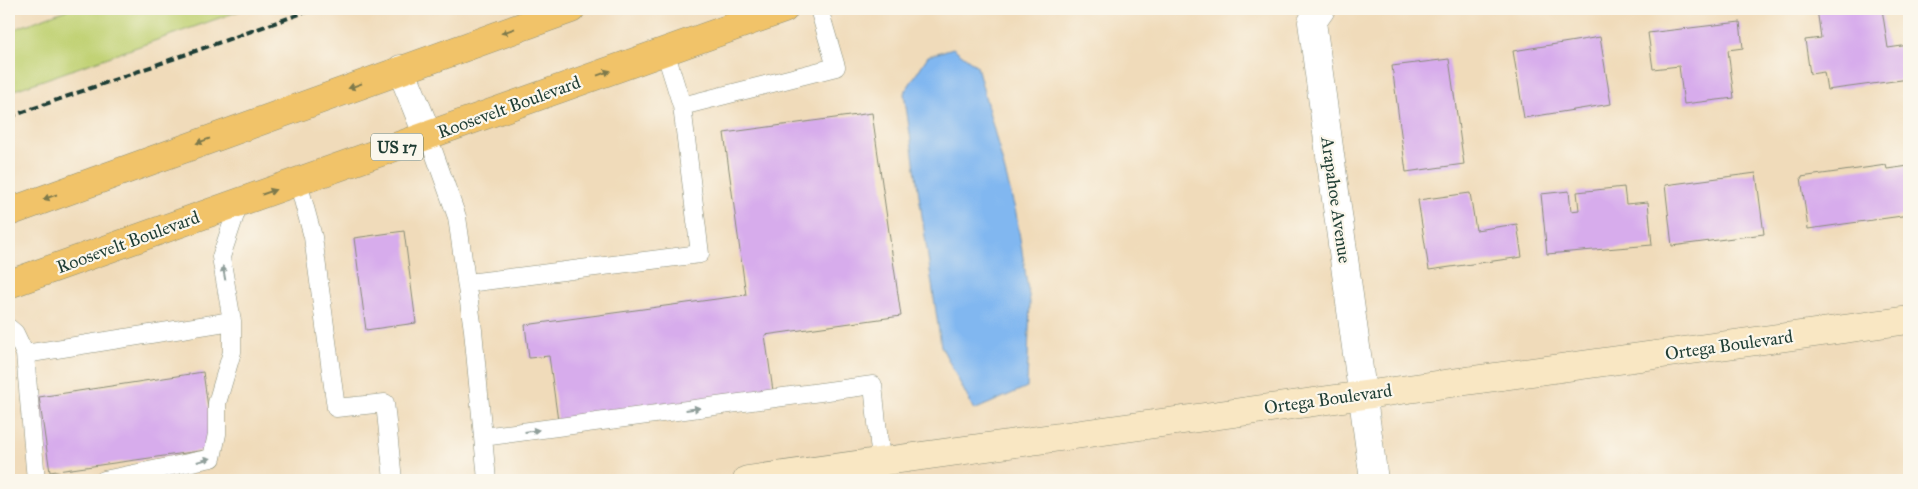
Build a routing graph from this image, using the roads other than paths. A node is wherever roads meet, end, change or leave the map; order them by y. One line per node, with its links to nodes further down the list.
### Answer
1 (571, 9): 6 (highway, one-way to 6)
2 (784, 9): 5 (highway, Roosevelt Boulevard / US 17)
3 (819, 9): 7 (lane)
4 (1321, 9): 18 (street, Arapahoe Avenue)
5 (665, 51): 7 (lane); 8 (highway, Roosevelt Boulevard / US 17, one-way to 5)
6 (402, 69): 8 (street); 11 (highway, one-way to 11)
7 (682, 106): 12 (lane)
8 (428, 136): 9 (highway, Roosevelt Boulevard / US 17); 12 (lane)
9 (298, 182): 10 (highway, Roosevelt Boulevard / US 17, one-way to 9); 23 (lane)
10 (240, 203): 13 (highway, Roosevelt Boulevard / US 17); 15 (lane, one-way to 10)
11 (9, 212)
12 (468, 283): 19 (lane)
13 (9, 284)
14 (1909, 320): 18 (main road, Ortega Boulevard)
15 (232, 321): 17 (lane); 22 (lane, one-way to 15)
16 (9, 328): 17 (lane)
17 (25, 354): 21 (lane)
18 (1362, 394): 20 (main road, Ortega Boulevard); 26 (street, Arapahoe Avenue)
19 (484, 437): 20 (lane, one-way to 20); 24 (lane)
20 (881, 461): 25 (main road, Ortega Boulevard)
21 (36, 480)
22 (104, 480)
23 (392, 480)
24 (487, 480)
25 (747, 480)
26 (1374, 480)

